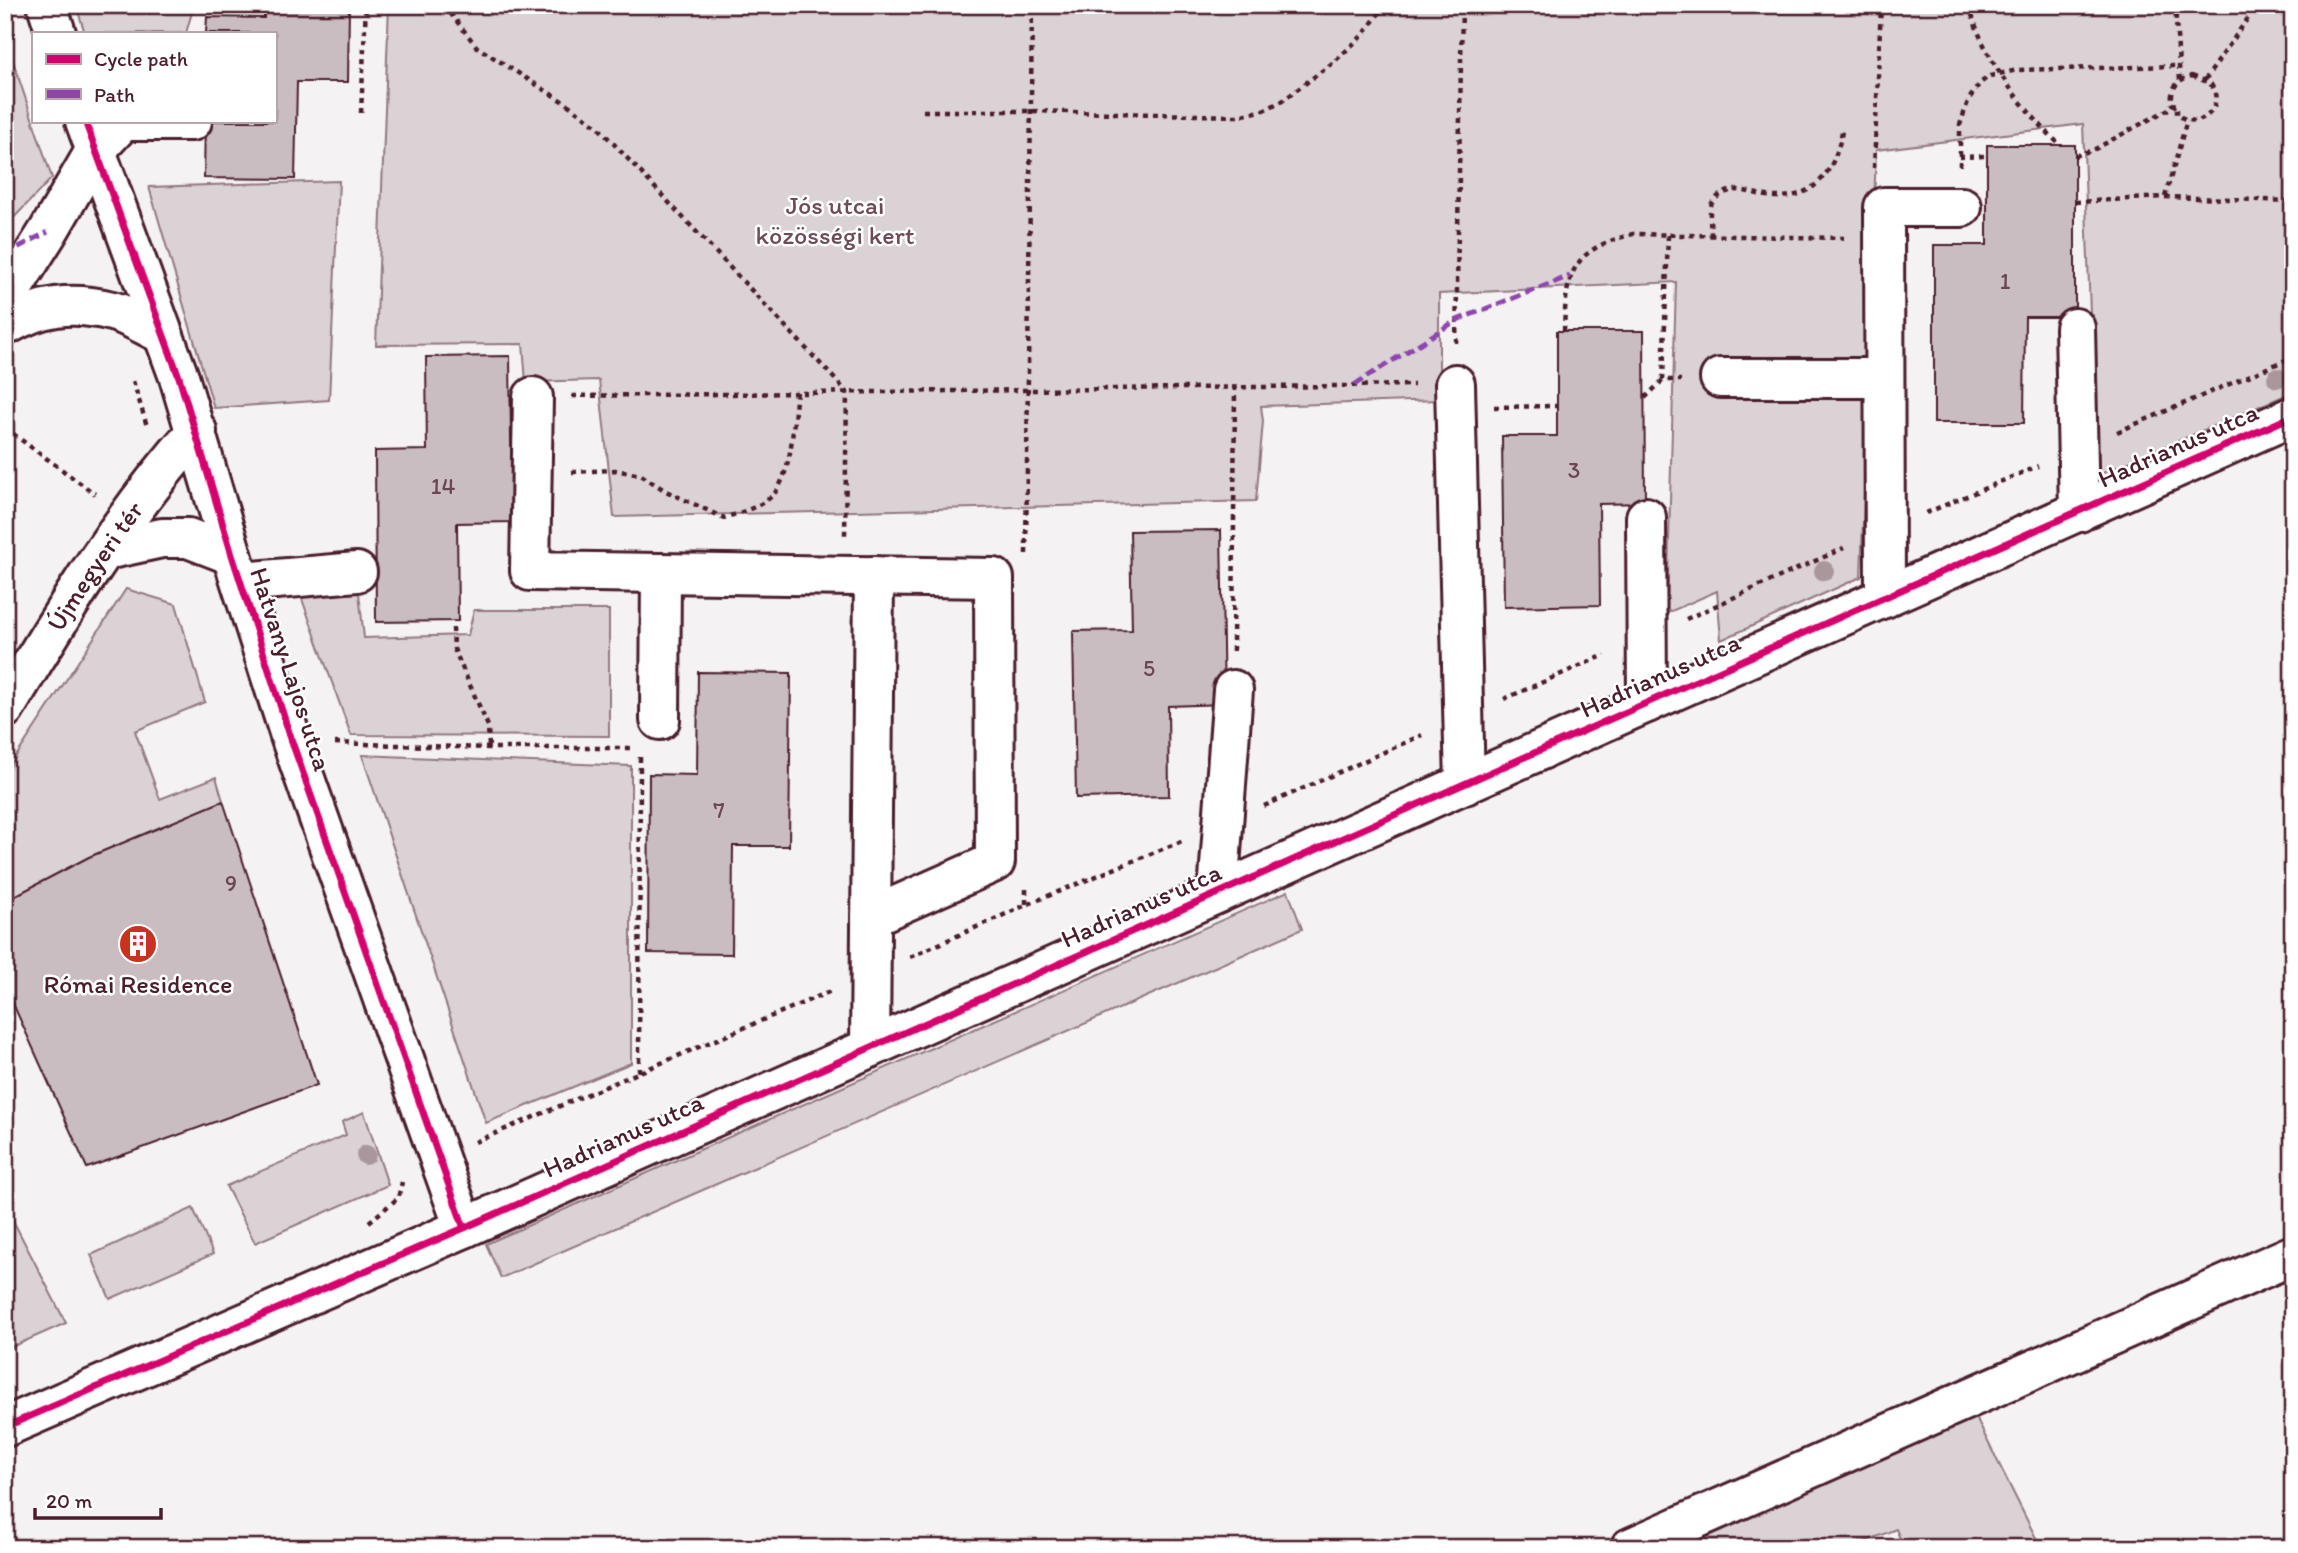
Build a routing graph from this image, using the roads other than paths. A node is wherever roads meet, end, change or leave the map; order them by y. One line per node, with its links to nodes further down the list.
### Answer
1 (47, 5): 2 (street)
2 (56, 32)
3 (120, 122): 4 (street)
4 (90, 136): 6 (street); 9 (street, Hatvany Lajos utca)
5 (1962, 207): 11 (street)
6 (5, 300)
7 (5, 327): 9 (street)
8 (2075, 328): 16 (street, Hadrianus utca)
9 (163, 334): 15 (street, Hatvany Lajos utca)
10 (1720, 378): 11 (street)
11 (1884, 378): 23 (street)
12 (1455, 396): 28 (street)
13 (533, 397): 21 (street)
14 (2293, 416): 16 (street, Hadrianus utca)
15 (197, 431): 18 (street, Újmegyeri tér); 19 (street, Hatvany Lajos utca)
16 (2079, 512): 23 (street, Hadrianus utca)
17 (1646, 517): 25 (street, Hadrianus utca)
18 (106, 550): 19 (street); 26 (street, Újmegyeri tér)
19 (237, 568): 20 (street, Hatvany Lajos utca); 32 (street, Hatvany Lajos utca)
20 (358, 572)
21 (661, 573): 22 (street); 27 (street)
22 (874, 576): 30 (street); 30 (street)
23 (1885, 598): 25 (street, Hadrianus utca)
24 (1233, 690): 29 (street, Hadrianus utca)
25 (1647, 703): 28 (street, Hadrianus utca)
26 (5, 708)
27 (660, 720)
28 (1465, 785): 29 (street, Hadrianus utca)
29 (1219, 894): 31 (street, Hadrianus utca)
30 (871, 917): 31 (street)
31 (870, 1048): 32 (street, Hadrianus utca)
32 (464, 1228): 34 (street, Hadrianus utca)
33 (2293, 1255): 35 (street)
34 (5, 1427)
35 (1629, 1548)

